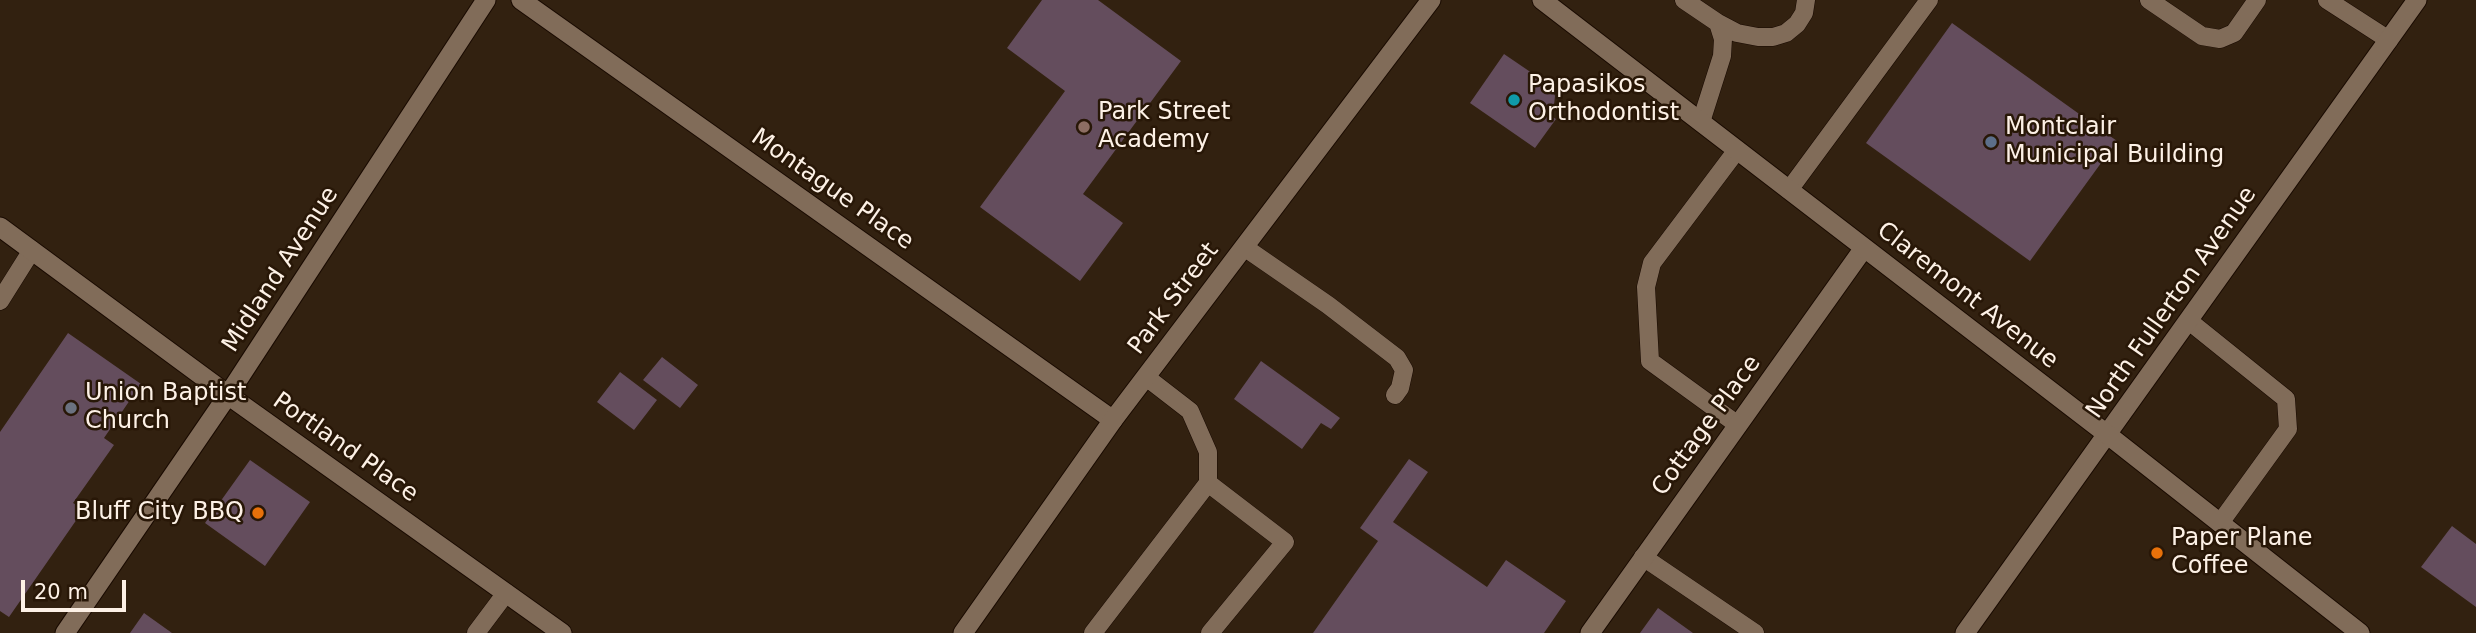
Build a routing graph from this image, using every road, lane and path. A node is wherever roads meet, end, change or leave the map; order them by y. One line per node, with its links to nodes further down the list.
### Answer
1 (486, 0): 24 (street, Midland Avenue)
2 (521, 0): 26 (street, Montague Place)
3 (1430, 0): 18 (street, Park Street)
4 (1542, 0): 14 (street, Claremont Avenue)
5 (1684, 0): 12 (lane)
6 (1806, 0): 12 (lane)
7 (1928, 0): 16 (lane)
8 (2149, 0): 9 (lane)
9 (2257, 0)
10 (2327, 0): 13 (lane)
11 (2417, 0): 13 (street, North Fullerton Avenue)
12 (1718, 23): 14 (lane)
13 (2389, 40): 22 (street, North Fullerton Avenue)
14 (1701, 122): 15 (street, Claremont Avenue)
15 (1737, 150): 16 (street, Claremont Avenue); 27 (lane)
16 (1789, 190): 19 (street, Claremont Avenue)
17 (0, 227): 20 (street, Portland Place)
18 (1244, 247): 23 (street, Park Street); 25 (lane)
19 (1864, 248): 27 (street, Cottage Place); 28 (street, Claremont Avenue)
20 (32, 250): 21 (lane); 24 (street, Portland Place)
21 (0, 301)
22 (2189, 321): 28 (street, North Fullerton Avenue); 30 (lane)
23 (1146, 377): 26 (street, Park Street); 29 (lane)
24 (228, 395): 32 (street, Portland Place); 33 (street, Midland Avenue)
25 (1395, 395)
26 (1113, 420): 36 (street, Park Street)
27 (1738, 425): 31 (street, Cottage Place)
28 (2108, 435): 30 (street, Claremont Avenue); 41 (street, North Fullerton Avenue)
29 (1208, 483): 37 (lane); 38 (lane)
30 (2220, 523): 42 (street, Claremont Avenue)
31 (1643, 557): 39 (street, Cottage Place); 40 (lane)
32 (506, 593): 34 (lane); 35 (street, Portland Place)
33 (65, 633)
34 (476, 633)
35 (562, 633)
36 (963, 633)
37 (1093, 633)
38 (1210, 633)
39 (1590, 633)
40 (1755, 633)
41 (1965, 633)
42 (2360, 633)

